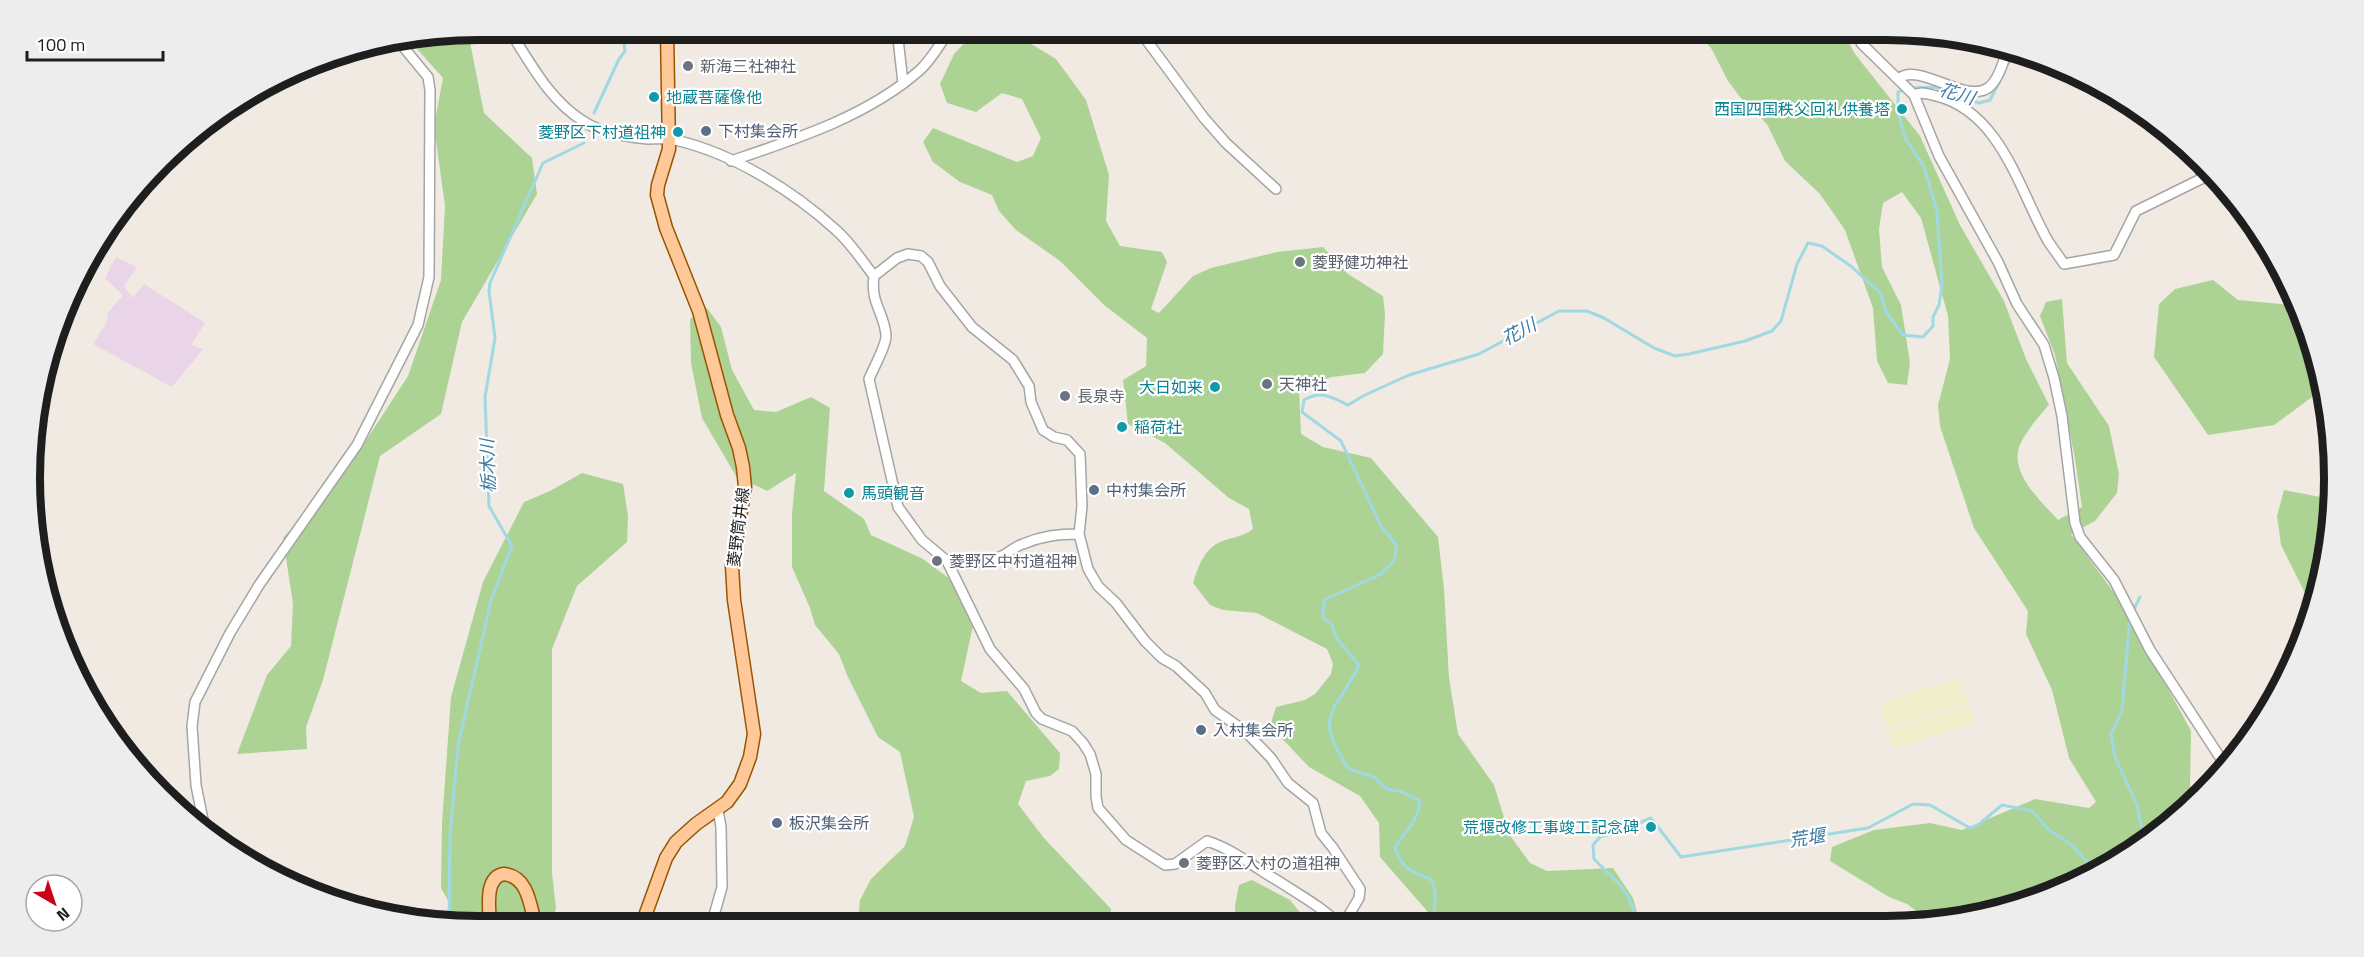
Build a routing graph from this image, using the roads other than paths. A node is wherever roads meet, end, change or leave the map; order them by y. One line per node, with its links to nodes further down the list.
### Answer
1 (516, 40): 12 (street)
2 (668, 40): 12 (main road, 菱野筒井線)
3 (898, 40): 10 (street)
4 (943, 40): 10 (street)
5 (1146, 40): 15 (street)
6 (1859, 40): 9 (street)
7 (403, 47): 21 (street)
8 (2004, 57): 9 (street)
9 (1898, 79): 11 (street)
10 (903, 83): 13 (street)
11 (1914, 95): 14 (street); 19 (street)
12 (669, 139): 13 (street); 20 (main road, 菱野筒井線)
13 (731, 161): 16 (street)
14 (2203, 177)
15 (1276, 189)
16 (874, 276): 17 (street); 18 (street)
17 (1079, 534): 18 (street); 27 (street)
18 (947, 561): 26 (street)
19 (2221, 759)
20 (718, 810): 24 (main road, 菱野筒井線); 25 (street)
21 (203, 818)
22 (490, 916): 23 (main road)
23 (533, 916)
24 (645, 916)
25 (714, 916)
26 (1330, 916)
27 (1348, 916)

